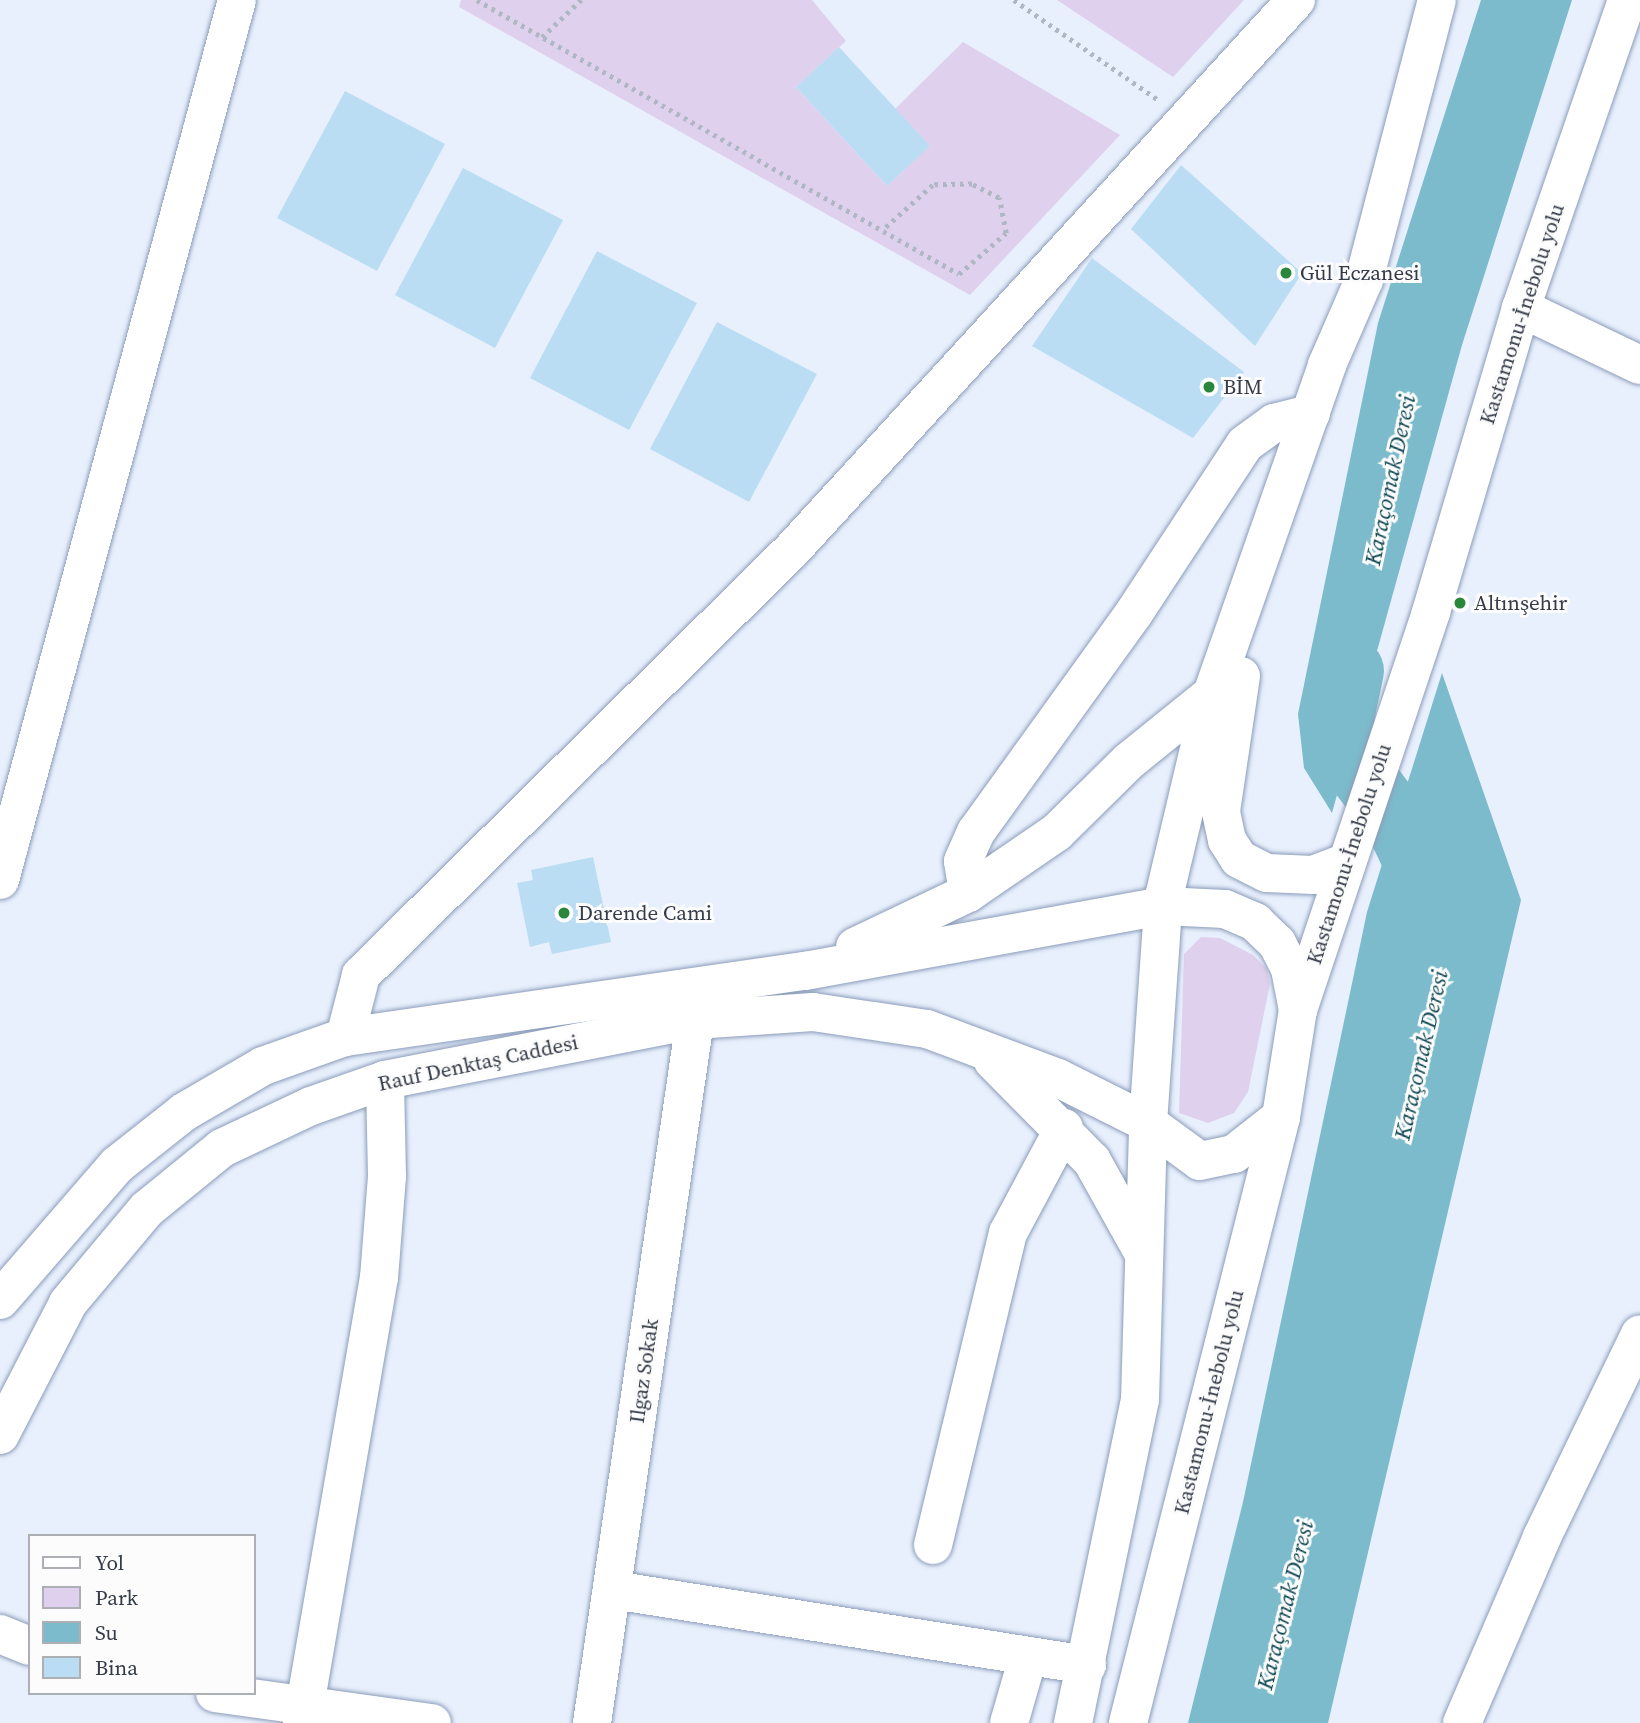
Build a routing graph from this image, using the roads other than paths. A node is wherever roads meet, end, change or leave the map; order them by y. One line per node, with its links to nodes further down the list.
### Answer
1 (237, 0): 11 (main road)
2 (1296, 0): 17 (main road)
3 (1437, 0): 7 (main road)
4 (1627, 0): 5 (main road, Kastamonu-İnebolu yolu)
5 (1521, 308): 6 (main road); 10 (main road, Kastamonu-İnebolu yolu)
6 (1640, 365)
7 (1311, 414): 8 (main road); 12 (main road)
8 (1274, 527): 9 (main road); 10 (main road)
9 (1212, 694): 12 (main road); 13 (main road)
10 (1344, 863): 15 (main road, Kastamonu-İnebolu yolu)
11 (0, 880)
12 (968, 893): 14 (main road)
13 (1163, 906): 14 (main road, Rauf Denktaş Caddesi); 15 (main road, Rauf Denktaş Caddesi); 21 (main road)
14 (806, 971): 17 (main road, Rauf Denktaş Caddesi)
15 (1298, 1010): 20 (main road, Kastamonu-İnebolu yolu)
16 (695, 1020): 18 (main road, Rauf Denktaş Caddesi); 19 (main road, Rauf Denktaş Caddesi); 28 (main road, Ilgaz Sokak)
17 (345, 1037): 24 (main road, Rauf Denktaş Caddesi)
18 (981, 1049): 21 (main road, Rauf Denktaş Caddesi); 22 (main road)
19 (385, 1080): 26 (main road, Rauf Denktaş Caddesi); 34 (main road)
20 (1281, 1116): 21 (main road, Rauf Denktaş Caddesi); 39 (main road, Kastamonu-İnebolu yolu)
21 (1148, 1124): 23 (main road)
22 (1064, 1128): 23 (main road); 27 (main road)
23 (1146, 1257): 32 (main road)
24 (0, 1300)
25 (1640, 1334): 40 (main road)
26 (0, 1435)
27 (933, 1545)
28 (613, 1590): 31 (main road); 36 (main road, Ilgaz Sokak)
29 (0, 1634): 30 (main road)
30 (28, 1645)
31 (1028, 1657): 32 (main road); 37 (main road)
32 (1087, 1665): 38 (main road)
33 (223, 1695): 34 (main road)
34 (303, 1715): 35 (main road)
35 (432, 1723)
36 (592, 1723)
37 (1009, 1723)
38 (1073, 1723)
39 (1128, 1723)
40 (1462, 1723)

